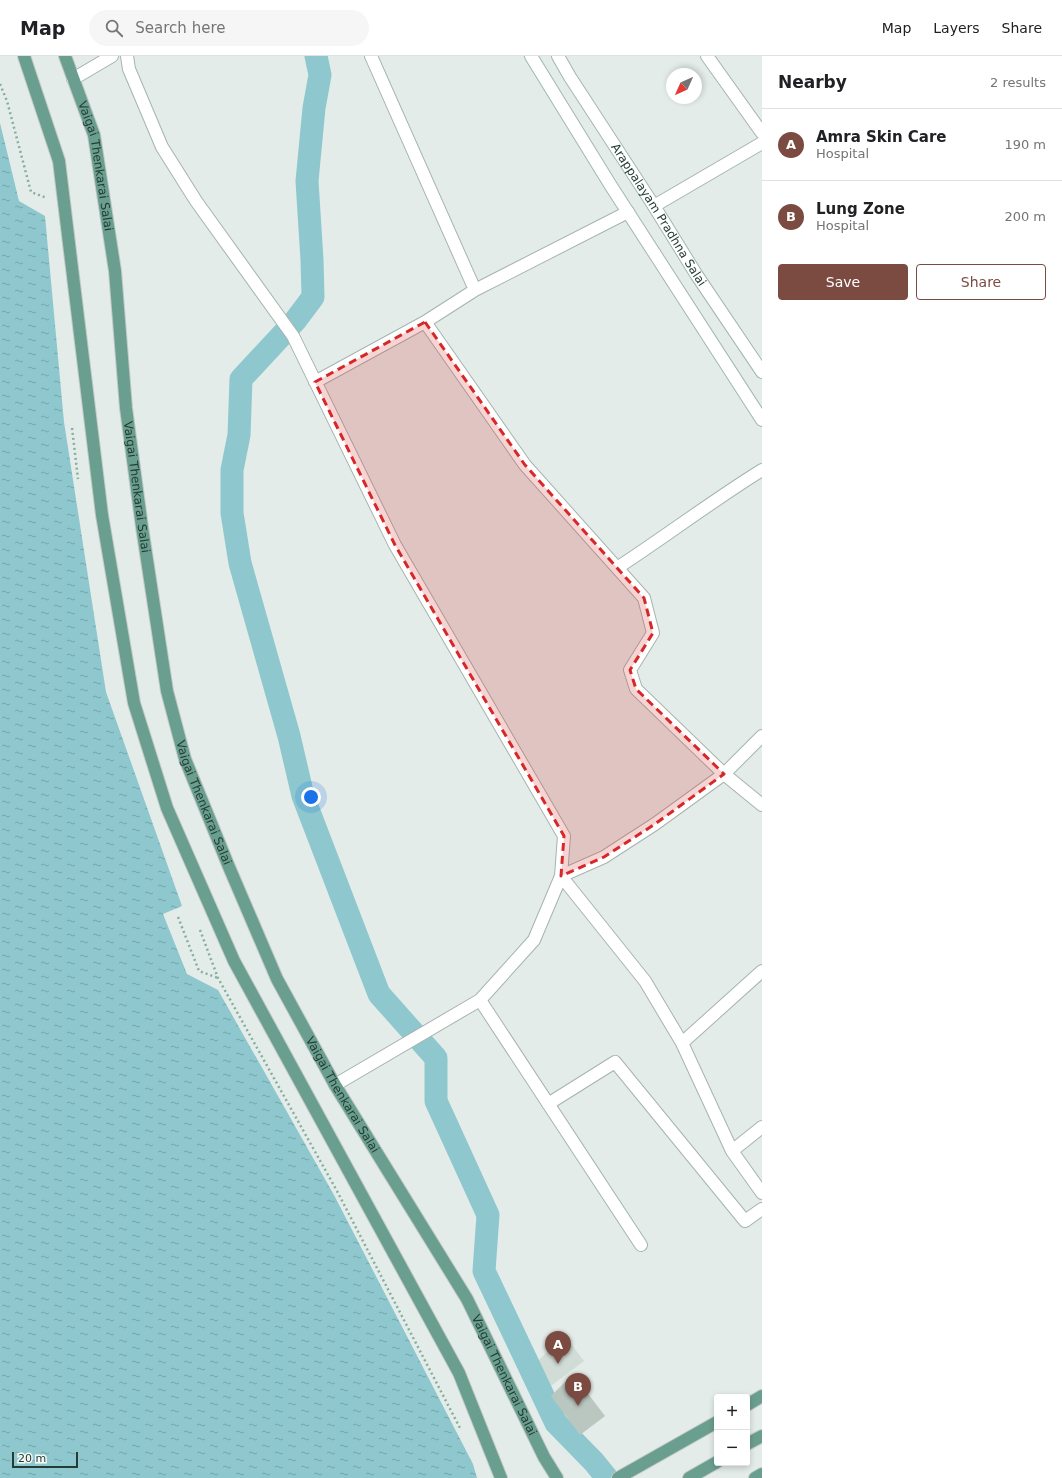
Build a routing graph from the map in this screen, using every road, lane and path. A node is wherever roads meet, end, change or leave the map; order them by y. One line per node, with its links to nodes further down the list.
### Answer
1 (24, 56): 46 (main road)
2 (65, 56): 9 (main road, Vaigai Thenkarai Salai)
3 (112, 56): 9 (street)
4 (126, 56): 19 (street)
5 (371, 56): 16 (street)
6 (531, 56): 15 (street)
7 (558, 56): 14 (street, Arappalayam Pradhna Salai)
8 (707, 56): 11 (street)
9 (73, 79): 32 (main road, Vaigai Thenkarai Salai)
10 (0, 84): 13 (path)
11 (762, 133)
12 (762, 143): 14 (street)
13 (49, 199)
14 (654, 206): 18 (street, Arappalayam Pradhna Salai)
15 (628, 212): 16 (street); 20 (street)
16 (475, 290): 17 (street)
17 (425, 322): 19 (street); 22 (street)
18 (762, 372)
19 (315, 382): 26 (street)
20 (762, 420)
21 (762, 470): 22 (street)
22 (617, 568): 24 (street)
23 (762, 736): 24 (street)
24 (724, 774): 25 (street); 26 (street)
25 (762, 805)
26 (560, 876): 30 (street); 31 (street)
27 (178, 917): 29 (path)
28 (762, 971): 31 (street)
29 (218, 978)
30 (480, 1000): 32 (street); 33 (street)
31 (682, 1043): 35 (street)
32 (335, 1085): 47 (main road, Vaigai Thenkarai Salai)
33 (548, 1104): 37 (street); 38 (street)
34 (762, 1127): 35 (street)
35 (732, 1151): 36 (street)
36 (762, 1193)
37 (762, 1209)
38 (641, 1245)
39 (762, 1396): 40 (main road)
40 (750, 1402)
41 (714, 1424): 48 (main road)
42 (762, 1436): 43 (main road)
43 (750, 1442)
44 (714, 1464): 49 (main road)
45 (762, 1474): 50 (main road)
46 (501, 1478)
47 (557, 1478)
48 (618, 1478)
49 (689, 1478)
50 (755, 1478)

